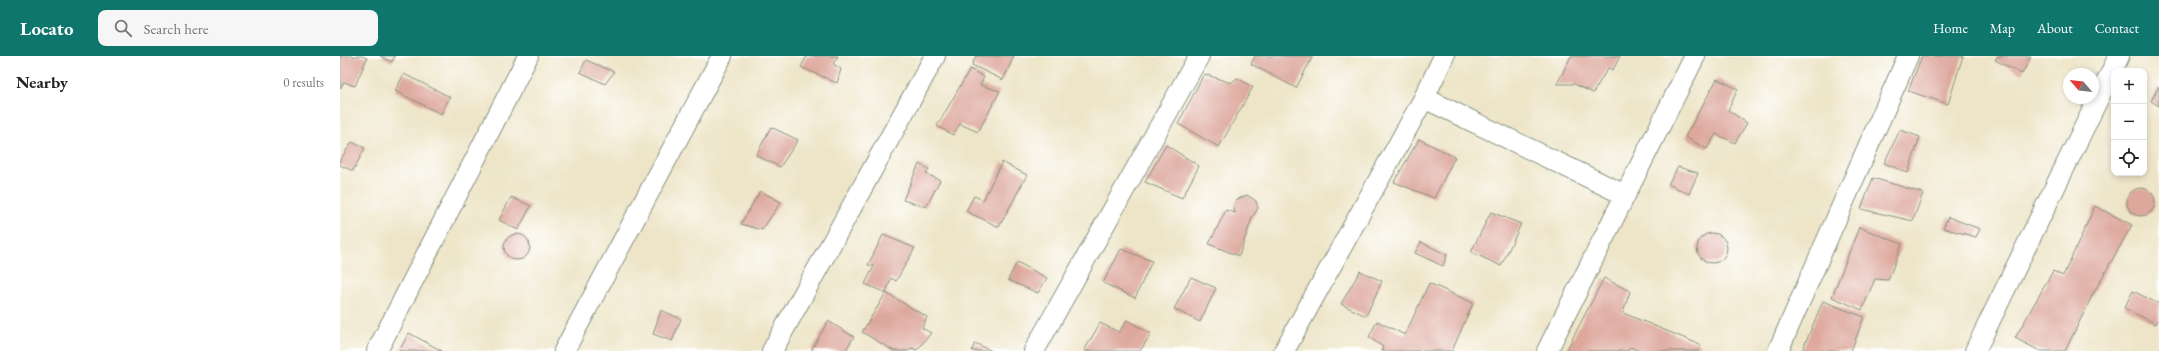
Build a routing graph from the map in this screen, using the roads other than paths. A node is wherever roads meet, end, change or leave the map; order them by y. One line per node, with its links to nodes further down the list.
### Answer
1 (528, 56): 11 (street)
2 (722, 56): 12 (street)
3 (935, 56): 13 (street)
4 (1199, 56): 14 (street)
5 (1444, 56): 9 (street)
6 (1696, 56): 10 (street)
7 (1908, 56): 17 (street)
8 (2119, 56): 18 (street)
9 (1424, 98): 10 (street); 15 (street)
10 (1626, 195): 16 (street)
11 (377, 351)
12 (564, 351)
13 (772, 351)
14 (1034, 351)
15 (1284, 351)
16 (1546, 351)
17 (1778, 351)
18 (1975, 351)

